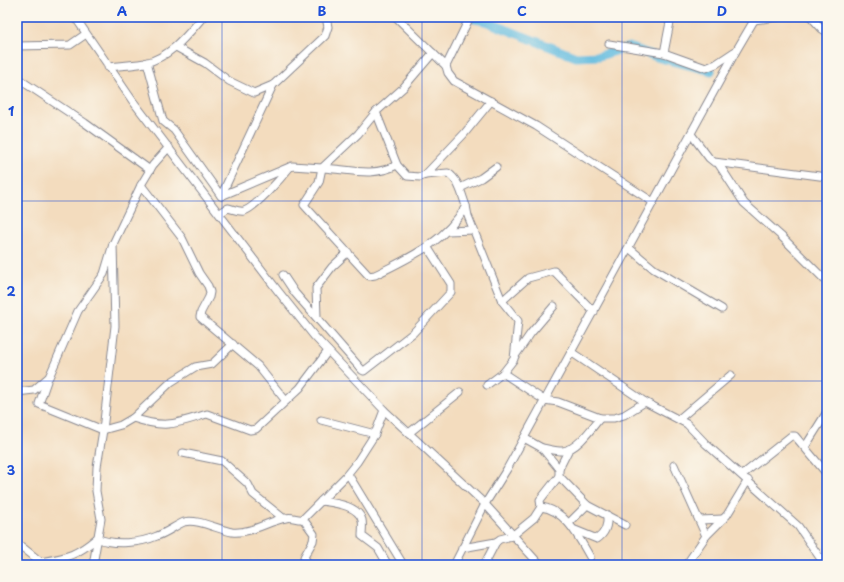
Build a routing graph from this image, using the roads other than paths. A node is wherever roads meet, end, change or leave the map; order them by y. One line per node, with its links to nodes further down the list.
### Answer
1 (75, 17): 11 (street)
2 (203, 17): 14 (street)
3 (326, 17): 22 (street)
4 (396, 17): 16 (street)
5 (470, 17): 19 (street)
6 (671, 17): 17 (street)
7 (777, 17): 9 (street)
8 (811, 17): 10 (street)
9 (755, 18): 15 (street)
10 (827, 32)
11 (86, 34): 13 (street); 20 (street)
12 (609, 44): 17 (street)
13 (17, 46)
14 (176, 47): 18 (street); 22 (street)
15 (736, 51): 17 (street); 25 (street)
16 (433, 53): 19 (street); 24 (street)
17 (664, 53)
18 (147, 62): 20 (street); 37 (street)
19 (446, 66): 23 (street)
20 (108, 67): 26 (street)
21 (17, 78): 32 (street)
22 (274, 85): 37 (street)
23 (491, 101): 33 (street); 38 (street)
24 (376, 112): 28 (street); 31 (street)
25 (691, 134): 27 (street); 38 (street)
26 (169, 147): 32 (street); 40 (street)
27 (718, 163): 34 (street); 48 (street)
28 (397, 165): 31 (street); 33 (street)
29 (292, 166): 31 (street); 37 (street); 40 (street)
30 (496, 167): 36 (street)
31 (322, 168): 46 (street)
32 (150, 170): 35 (street)
33 (425, 175): 36 (street)
34 (827, 177)
35 (141, 185): 43 (street); 55 (street)
36 (460, 188): 39 (street)
37 (221, 196)
38 (653, 202): 45 (street)
39 (466, 206): 41 (street); 42 (street)
40 (220, 213): 56 (street)
41 (474, 230): 42 (street); 49 (street)
42 (447, 231): 44 (street)
43 (113, 244): 61 (street); 74 (street)
44 (428, 248): 46 (street); 54 (street)
45 (629, 248): 51 (street); 52 (street)
46 (348, 252): 53 (street)
47 (283, 275): 53 (street)
48 (827, 282)
49 (502, 301): 52 (street); 58 (street)
50 (554, 306): 58 (street)
51 (722, 309)
52 (594, 312): 57 (street)
53 (317, 317): 54 (street)
54 (334, 338): 56 (street)
55 (233, 344): 66 (street); 70 (street)
56 (326, 349): 66 (street); 68 (street)
57 (571, 352): 65 (street); 67 (street)
58 (514, 359): 59 (street)
59 (503, 373): 62 (street); 65 (street)
60 (731, 375): 72 (street)
61 (49, 377): 63 (street); 74 (street)
62 (487, 385)
63 (17, 392)
64 (460, 392): 75 (street)
65 (544, 400): 71 (street); 77 (street)
66 (286, 401): 70 (street)
67 (645, 402): 71 (street); 72 (street)
68 (384, 410): 75 (street); 76 (street)
69 (827, 412): 78 (street)
70 (133, 418): 74 (street)
71 (600, 418): 80 (street)
72 (679, 419): 86 (street)
73 (321, 420): 76 (street)
74 (104, 430): 101 (street)
75 (409, 433): 88 (street)
76 (375, 434): 84 (street)
77 (524, 438): 79 (street); 88 (street)
78 (805, 447): 85 (street); 86 (street)
79 (542, 448): 80 (street); 83 (street)
80 (569, 449): 83 (street)
81 (183, 453): 92 (street)
82 (674, 465): 95 (street)
83 (559, 473): 89 (street); 90 (street)
84 (348, 474): 87 (street); 106 (street)
85 (827, 474)
86 (745, 477): 94 (street); 114 (street)
87 (321, 501): 93 (street); 109 (street)
88 (485, 504): 99 (street); 104 (street)
89 (587, 505): 91 (street); 96 (street)
90 (541, 507): 96 (street); 99 (street)
91 (607, 515): 97 (street); 98 (street)
92 (283, 518): 93 (street); 101 (street)
93 (303, 518): 108 (street)
94 (723, 519): 95 (street); 100 (street)
95 (700, 520): 100 (street)
96 (569, 523): 98 (street)
97 (625, 525)
98 (575, 529): 105 (street)
99 (512, 536): 102 (street); 112 (street)
100 (706, 536): 113 (street)
101 (97, 538): 103 (street); 107 (street)
102 (496, 542): 104 (street); 111 (street)
103 (17, 543)
104 (462, 548): 110 (street)
105 (590, 557)
106 (401, 564)
107 (94, 565)
108 (309, 565)
109 (388, 565)
110 (454, 565)
111 (484, 565)
112 (540, 565)
113 (686, 565)
114 (824, 565)

